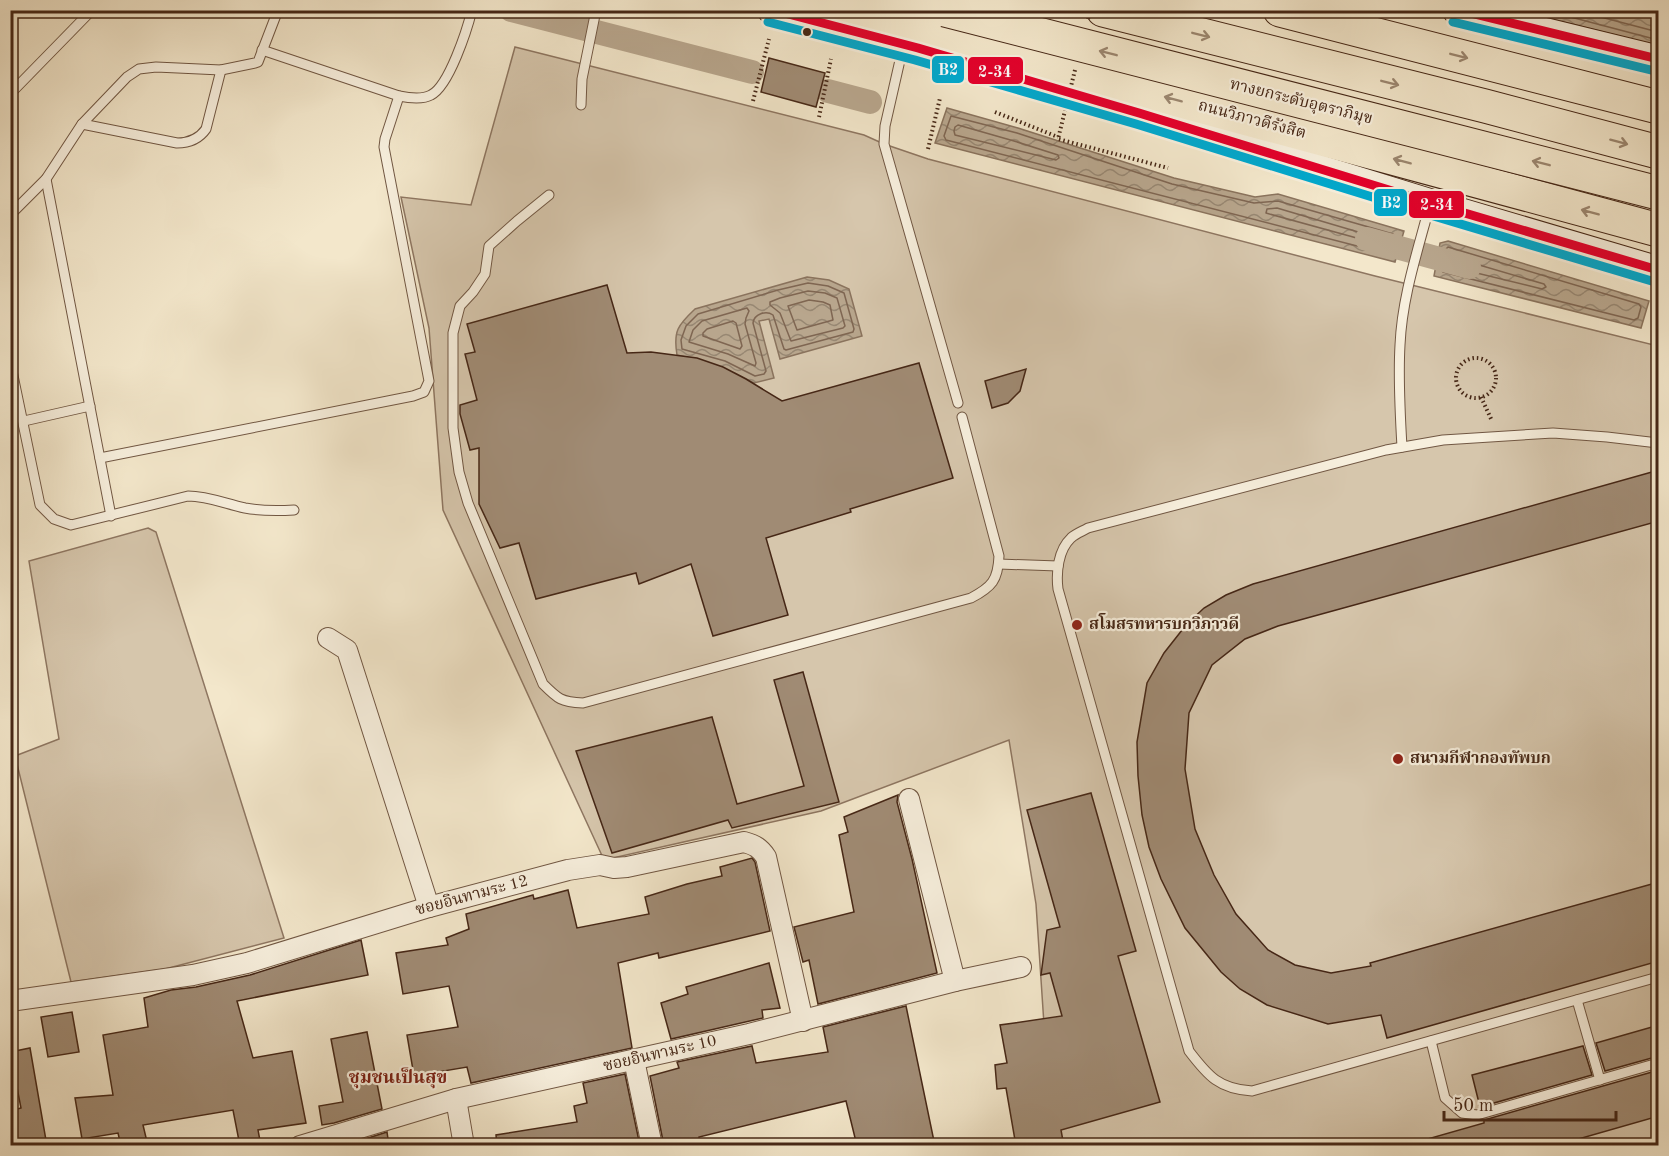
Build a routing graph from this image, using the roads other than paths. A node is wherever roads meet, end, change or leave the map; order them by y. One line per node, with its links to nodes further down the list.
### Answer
1 (92, 10): 15 (lane)
2 (278, 10): 12 (lane)
3 (472, 10): 16 (lane)
4 (596, 10): 17 (lane)
5 (771, 10): 11 (main road, ถนนวิภาวดีรังสิต)
6 (845, 10): 26 (highway, ถนนวิภาวดีรังสิต, one-way to 6)
7 (945, 10): 22 (highway, ทางยกระดับอุตราภิมุข, one-way to 7, bridge)
8 (1280, 10): 18 (highway, one-way to 18)
9 (1472, 12): 13 (main road)
10 (1095, 16): 20 (highway, one-way to 20)
11 (903, 45): 24 (main road, ถนนวิภาวดีรังสิต); 29 (lane)
12 (262, 50): 14 (lane); 16 (lane)
13 (1659, 59)
14 (221, 70): 19 (lane); 19 (lane)
15 (10, 94)
16 (399, 96): 35 (lane)
17 (581, 105)
18 (1659, 107)
19 (82, 124): 21 (lane)
20 (1659, 152)
21 (46, 179): 25 (lane); 30 (lane)
22 (1659, 194)
23 (549, 195): 38 (lane)
24 (1430, 202): 27 (main road, ถนนวิภาวดีรังสิต); 34 (lane)
25 (10, 215)
26 (1655, 231)
27 (1659, 270)
28 (10, 361): 32 (lane)
29 (958, 403)
30 (90, 406): 32 (lane); 35 (lane)
31 (962, 417): 38 (lane)
32 (24, 421): 37 (lane)
33 (1659, 443): 34 (lane)
34 (1402, 447): 39 (lane)
35 (100, 458): 37 (lane)
36 (294, 510): 37 (lane)
37 (111, 516)
38 (999, 564): 39 (lane)
39 (1058, 566): 49 (lane)
40 (328, 638): 42 (street)
41 (909, 799): 45 (street)
42 (429, 907): 47 (street, ซอยอินทามระ 12); 48 (street, ซอยอินทามระ 12)
43 (1021, 967): 45 (street, ซอยอินทามระ 10)
44 (1659, 977): 46 (lane)
45 (956, 981): 48 (street, ซอยอินทามระ 10)
46 (1577, 1000): 49 (lane); 52 (lane)
47 (10, 1001)
48 (803, 1021): 50 (street, ซอยอินทามระ 10)
49 (1431, 1041): 52 (lane)
50 (634, 1060): 53 (street, ซอยอินทามระ 10); 56 (street)
51 (1659, 1063): 52 (lane)
52 (1600, 1080)
53 (456, 1099): 54 (street, ซอยอินทามระ 10); 55 (street)
54 (300, 1146)
55 (464, 1146)
56 (652, 1146)

